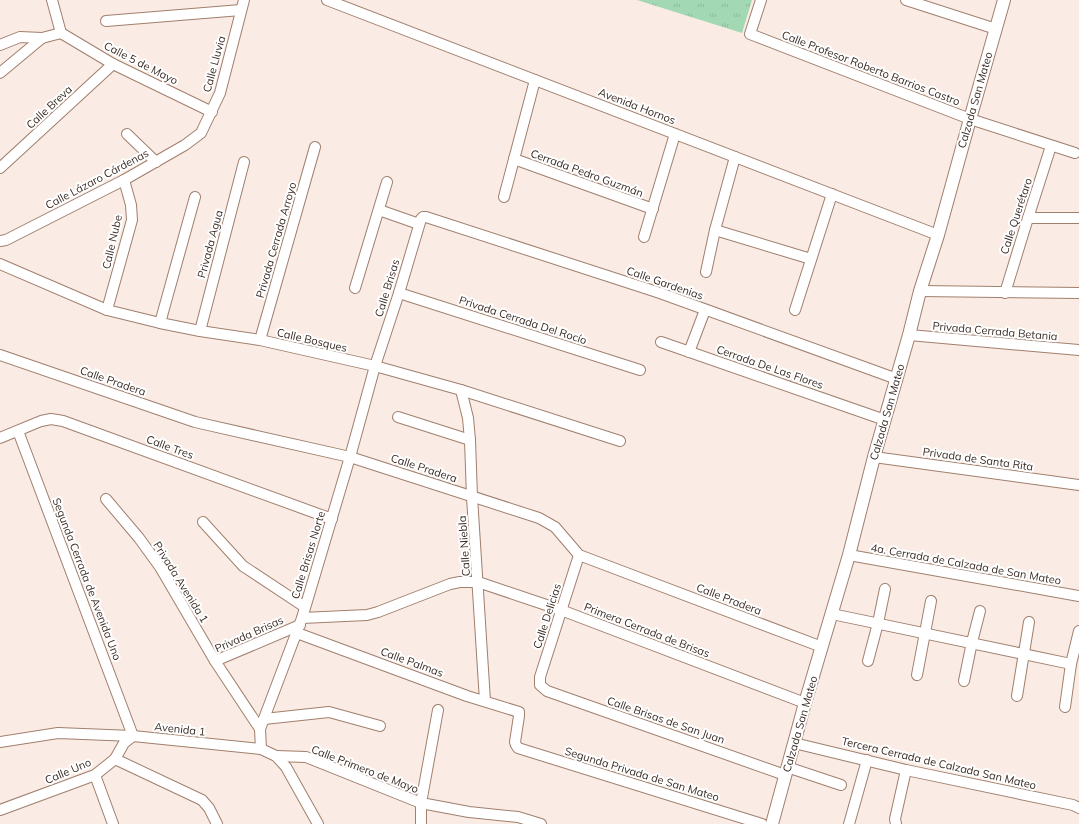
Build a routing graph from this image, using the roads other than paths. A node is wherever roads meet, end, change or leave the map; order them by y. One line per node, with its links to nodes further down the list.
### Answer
1 (52, 0): 9 (street)
2 (330, 0): 14 (street, Avenida Hornos)
3 (761, 0): 16 (street, Calle Profesor Roberto Barrios Castro)
4 (906, 0): 8 (street)
5 (1004, 0): 8 (main road, Calzada San Mateo)
6 (243, 5): 7 (street); 15 (street, Calle Lluvia)
7 (106, 21)
8 (996, 29): 16 (main road, Calzada San Mateo)
9 (62, 33): 10 (street); 12 (street, Calle 5 de Mayo)
10 (42, 38): 11 (street); 13 (street)
11 (0, 45)
12 (113, 64): 15 (street, Calle 5 de Mayo); 27 (street, Calle Breva)
13 (0, 73)
14 (535, 80): 19 (street, Avenida Hornos); 24 (street)
15 (212, 112): 17 (street, Calle Lluvia)
16 (970, 119): 20 (street, Calle Profesor Roberto Barrios Castro); 39 (main road, Calzada San Mateo)
17 (202, 133): 25 (street, Calle Lázaro Cárdenas)
18 (127, 134): 25 (street)
19 (675, 134): 23 (street, Avenida Hornos); 33 (street)
20 (1051, 146): 22 (street, Calle Profesor Roberto Barrios Castro); 35 (street, Calle Querétaro)
21 (315, 147): 56 (street, Privada Cerrada Arroyo)
22 (1075, 153)
23 (735, 157): 30 (street, Avenida Hornos); 38 (street)
24 (514, 159): 32 (street); 33 (street, Cerrada Pedro Guzmán)
25 (156, 162): 28 (street, Calle Lázaro Cárdenas)
26 (244, 162): 54 (street, Privada Agua)
27 (0, 168)
28 (124, 180): 41 (street, Calle Lázaro Cárdenas); 50 (street, Calle Nube)
29 (387, 182): 34 (street)
30 (832, 194): 39 (street, Avenida Hornos); 42 (street)
31 (195, 197): 53 (street)
32 (504, 197)
33 (652, 209): 40 (street)
34 (379, 210): 37 (street, Calle Gardenias); 45 (street)
35 (1028, 218): 36 (street); 47 (street, Calle Querétaro)
36 (1079, 218)
37 (421, 221): 48 (street, Calle Brisas); 51 (street, Calle Gardenias)
38 (715, 230): 42 (street); 44 (street)
39 (938, 235): 46 (main road, Calzada San Mateo)
40 (644, 237)
41 (0, 241)
42 (811, 259): 52 (street)
43 (0, 264): 50 (street, Calle Bosques)
44 (706, 272)
45 (355, 288)
46 (920, 291): 47 (street); 55 (main road, Calzada San Mateo)
47 (1004, 292): 49 (street)
48 (399, 293): 61 (street, Calle Brisas); 62 (street, Privada Cerrada Del Rocío)
49 (1079, 293)
50 (107, 310): 53 (street, Calle Bosques)
51 (705, 310): 59 (street); 63 (street, Calle Gardenias)
52 (795, 310)
53 (160, 323): 54 (street, Calle Bosques)
54 (200, 331): 56 (street, Calle Bosques)
55 (909, 335): 58 (street, Privada Cerrada Betania); 63 (main road, Calzada San Mateo)
56 (260, 340): 61 (street, Calle Bosques)
57 (661, 342): 59 (street, Cerrada De Las Flores)
58 (1079, 350)
59 (689, 352): 66 (street, Cerrada De Las Flores)
60 (0, 355): 71 (street, Calle Pradera)
61 (375, 366): 64 (street, Calle Bosques); 71 (street, Calle Brisas Norte)
62 (640, 370)
63 (896, 379): 66 (main road, Calzada San Mateo)
64 (461, 390): 69 (street, Calle Niebla); 70 (street, Calle Bosques)
65 (398, 417): 69 (street)
66 (885, 420): 72 (main road, Calzada San Mateo)
67 (18, 431): 68 (street, Calle Tres); 76 (street, Calle Tres); 110 (street, Segunda Cerrada de Avenida Uno)
68 (0, 438)
69 (470, 440): 74 (street, Calle Niebla)
70 (620, 441)
71 (350, 457): 74 (street, Calle Pradera); 76 (street, Calle Brisas Norte)
72 (874, 457): 73 (street, Privada de Santa Rita); 79 (main road, Calzada San Mateo)
73 (1079, 485)
74 (472, 497): 78 (street, Calle Pradera); 80 (street, Calle Niebla)
75 (106, 499): 96 (street, Privada Avenida 1)
76 (332, 519): 84 (street, Calle Brisas Norte)
77 (203, 522): 84 (street)
78 (579, 555): 85 (street, Calle Delicias); 94 (street, Calle Pradera)
79 (849, 555): 82 (street, 4a. Cerrada de Calzada de San Mateo); 87 (main road, Calzada San Mateo)
80 (478, 582): 85 (street, Primera Cerrada de Brisas); 90 (street, Primera Cerrada de Brisas); 103 (street, Calle Niebla)
81 (885, 589): 89 (street)
82 (1079, 596)
83 (931, 601): 92 (street)
84 (305, 607): 90 (street, Calle Brisas Norte)
85 (561, 610): 101 (street, Calle Delicias); 104 (street, Primera Cerrada de Brisas)
86 (980, 611): 93 (street)
87 (832, 614): 89 (street); 94 (main road, Calzada San Mateo)
88 (1029, 622): 95 (street)
89 (878, 623): 92 (street); 97 (street)
90 (299, 625): 96 (street, Privada Brisas); 103 (street, Calle Palmas); 107 (street, Calle Brisas Norte)
91 (1078, 631): 98 (street)
92 (925, 633): 93 (street); 99 (street)
93 (972, 642): 95 (street); 100 (street)
94 (822, 647): 104 (main road, Calzada San Mateo)
95 (1025, 654): 98 (street); 102 (street)
96 (215, 661): 109 (street, Privada Brisas)
97 (868, 661)
98 (1071, 664): 105 (street)
99 (917, 675)
100 (964, 681)
101 (540, 685): 119 (street, Calle Brisas de San Juan)
102 (1017, 696)
103 (485, 701): 113 (street, Calle Palmas)
104 (805, 703): 112 (main road, Calzada San Mateo)
105 (1064, 707)
106 (438, 710): 122 (street)
107 (264, 719): 108 (street); 109 (street, Calle Brisas Norte)
108 (380, 726)
109 (260, 730): 114 (street, Calle Brisas Norte)
110 (133, 736): 111 (street, Avenida 1); 114 (street, Avenida 1); 116 (street, Calle Uno)
111 (0, 742)
112 (794, 743): 117 (street, Tercera Cerrada de Calzada San Mateo); 119 (main road, Calzada San Mateo)
113 (516, 745): 130 (street, Segunda Privada de San Mateo)
114 (261, 749): 115 (street, Avenida 1)
115 (276, 756): 122 (street, Calle Primero de Mayo); 127 (street, Avenida 1)
116 (115, 759): 120 (street, Calle Uno); 126 (street)
117 (867, 760): 118 (street, Tercera Cerrada de Calzada San Mateo); 132 (street)
118 (906, 770): 123 (street, Tercera Cerrada de Calzada San Mateo); 133 (street)
119 (786, 771): 121 (street, Calle Brisas de San Juan); 131 (main road, Calzada San Mateo)
120 (95, 775): 124 (street, Calle Uno); 125 (street)
121 (841, 784)
122 (421, 803): 128 (street); 129 (street, Calle Primero de Mayo)
123 (1079, 808)
124 (0, 810)
125 (112, 824)
126 (217, 824)
127 (318, 824)
128 (421, 824)
129 (541, 824)
130 (762, 824)
131 (772, 824)
132 (849, 824)
133 (896, 824)

